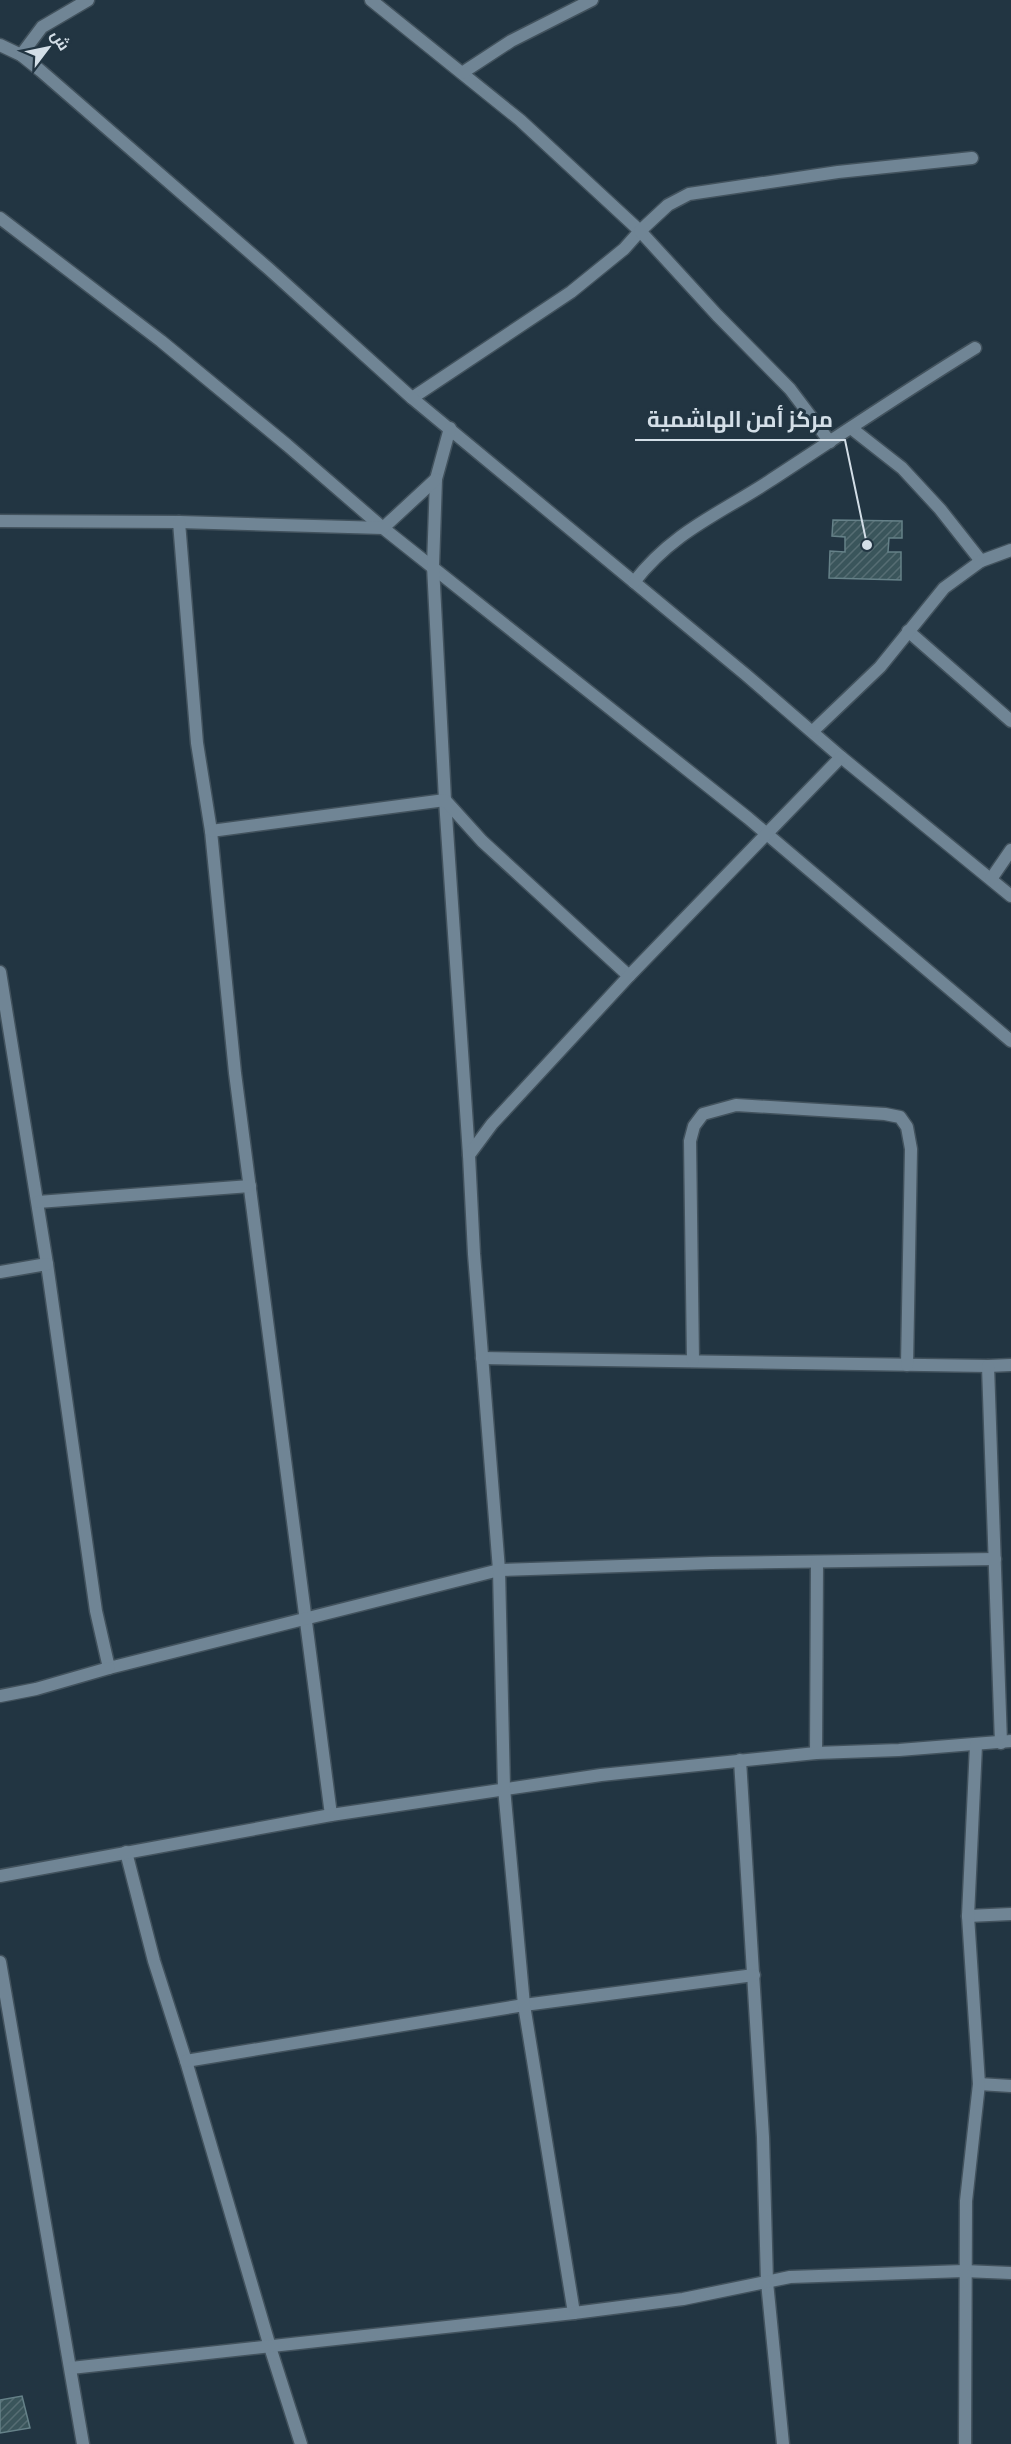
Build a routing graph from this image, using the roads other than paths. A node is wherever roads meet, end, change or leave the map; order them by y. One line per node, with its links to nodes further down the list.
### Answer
1 (88, 0): 5 (street)
2 (372, 0): 6 (street)
3 (592, 0): 6 (street)
4 (0, 45): 5 (street)
5 (21, 56): 11 (street)
6 (462, 73): 9 (street)
7 (972, 158): 9 (street)
8 (0, 219): 18 (street)
9 (640, 231): 11 (street); 14 (street)
10 (975, 348): 13 (street)
11 (412, 398): 12 (street)
12 (450, 428): 15 (street); 22 (street)
13 (851, 428): 14 (street); 20 (street)
14 (830, 442): 22 (street)
15 (436, 479): 18 (street); 21 (street)
16 (0, 521): 17 (street)
17 (179, 522): 18 (street); 28 (street)
18 (383, 528): 21 (street)
19 (1011, 550): 20 (street)
20 (981, 561): 23 (street)
21 (433, 566): 27 (street); 29 (street)
22 (634, 582): 25 (street)
23 (908, 631): 24 (street); 25 (street)
24 (1011, 721)
25 (813, 732): 26 (street)
26 (841, 757): 29 (street); 31 (street)
27 (445, 800): 28 (street); 34 (street); 36 (street)
28 (211, 831): 37 (street)
29 (768, 834): 34 (street); 35 (street)
30 (1011, 850): 31 (street)
31 (992, 879): 32 (street)
32 (1011, 896)
33 (0, 972): 38 (street)
34 (629, 976): 36 (street)
35 (1011, 1041)
36 (469, 1155): 41 (street)
37 (250, 1186): 38 (street); 49 (street)
38 (38, 1202): 39 (street)
39 (47, 1264): 40 (street); 50 (street)
40 (0, 1272)
41 (482, 1358): 42 (street); 48 (street)
42 (693, 1361): 43 (street); 43 (street)
43 (908, 1365): 45 (street)
44 (1011, 1365): 45 (street)
45 (988, 1366): 46 (street)
46 (995, 1559): 47 (street); 52 (street)
47 (817, 1562): 48 (street); 54 (street)
48 (499, 1570): 49 (street); 56 (street)
49 (305, 1619): 50 (street); 57 (street)
50 (109, 1668): 51 (street)
51 (0, 1696)
52 (1006, 1742): 53 (street)
53 (976, 1745): 54 (street); 61 (street)
54 (816, 1753): 55 (street)
55 (740, 1760): 56 (street); 63 (street)
56 (504, 1788): 57 (street); 64 (street)
57 (331, 1815): 58 (street)
58 (126, 1852): 59 (street); 65 (street)
59 (0, 1876)
60 (1011, 1914): 61 (street)
61 (968, 1916): 66 (street)
62 (0, 1962): 73 (street)
63 (754, 1975): 64 (street); 70 (street)
64 (524, 2005): 65 (street); 71 (street)
65 (186, 2061): 72 (street)
66 (979, 2084): 67 (street); 68 (street)
67 (1011, 2086)
68 (964, 2271): 69 (street); 70 (street); 77 (street)
69 (1011, 2273)
70 (767, 2282): 71 (street); 76 (street)
71 (574, 2313): 72 (street)
72 (270, 2347): 73 (street); 75 (street)
73 (71, 2368): 74 (street)
74 (83, 2444)
75 (302, 2444)
76 (783, 2444)
77 (965, 2444)

